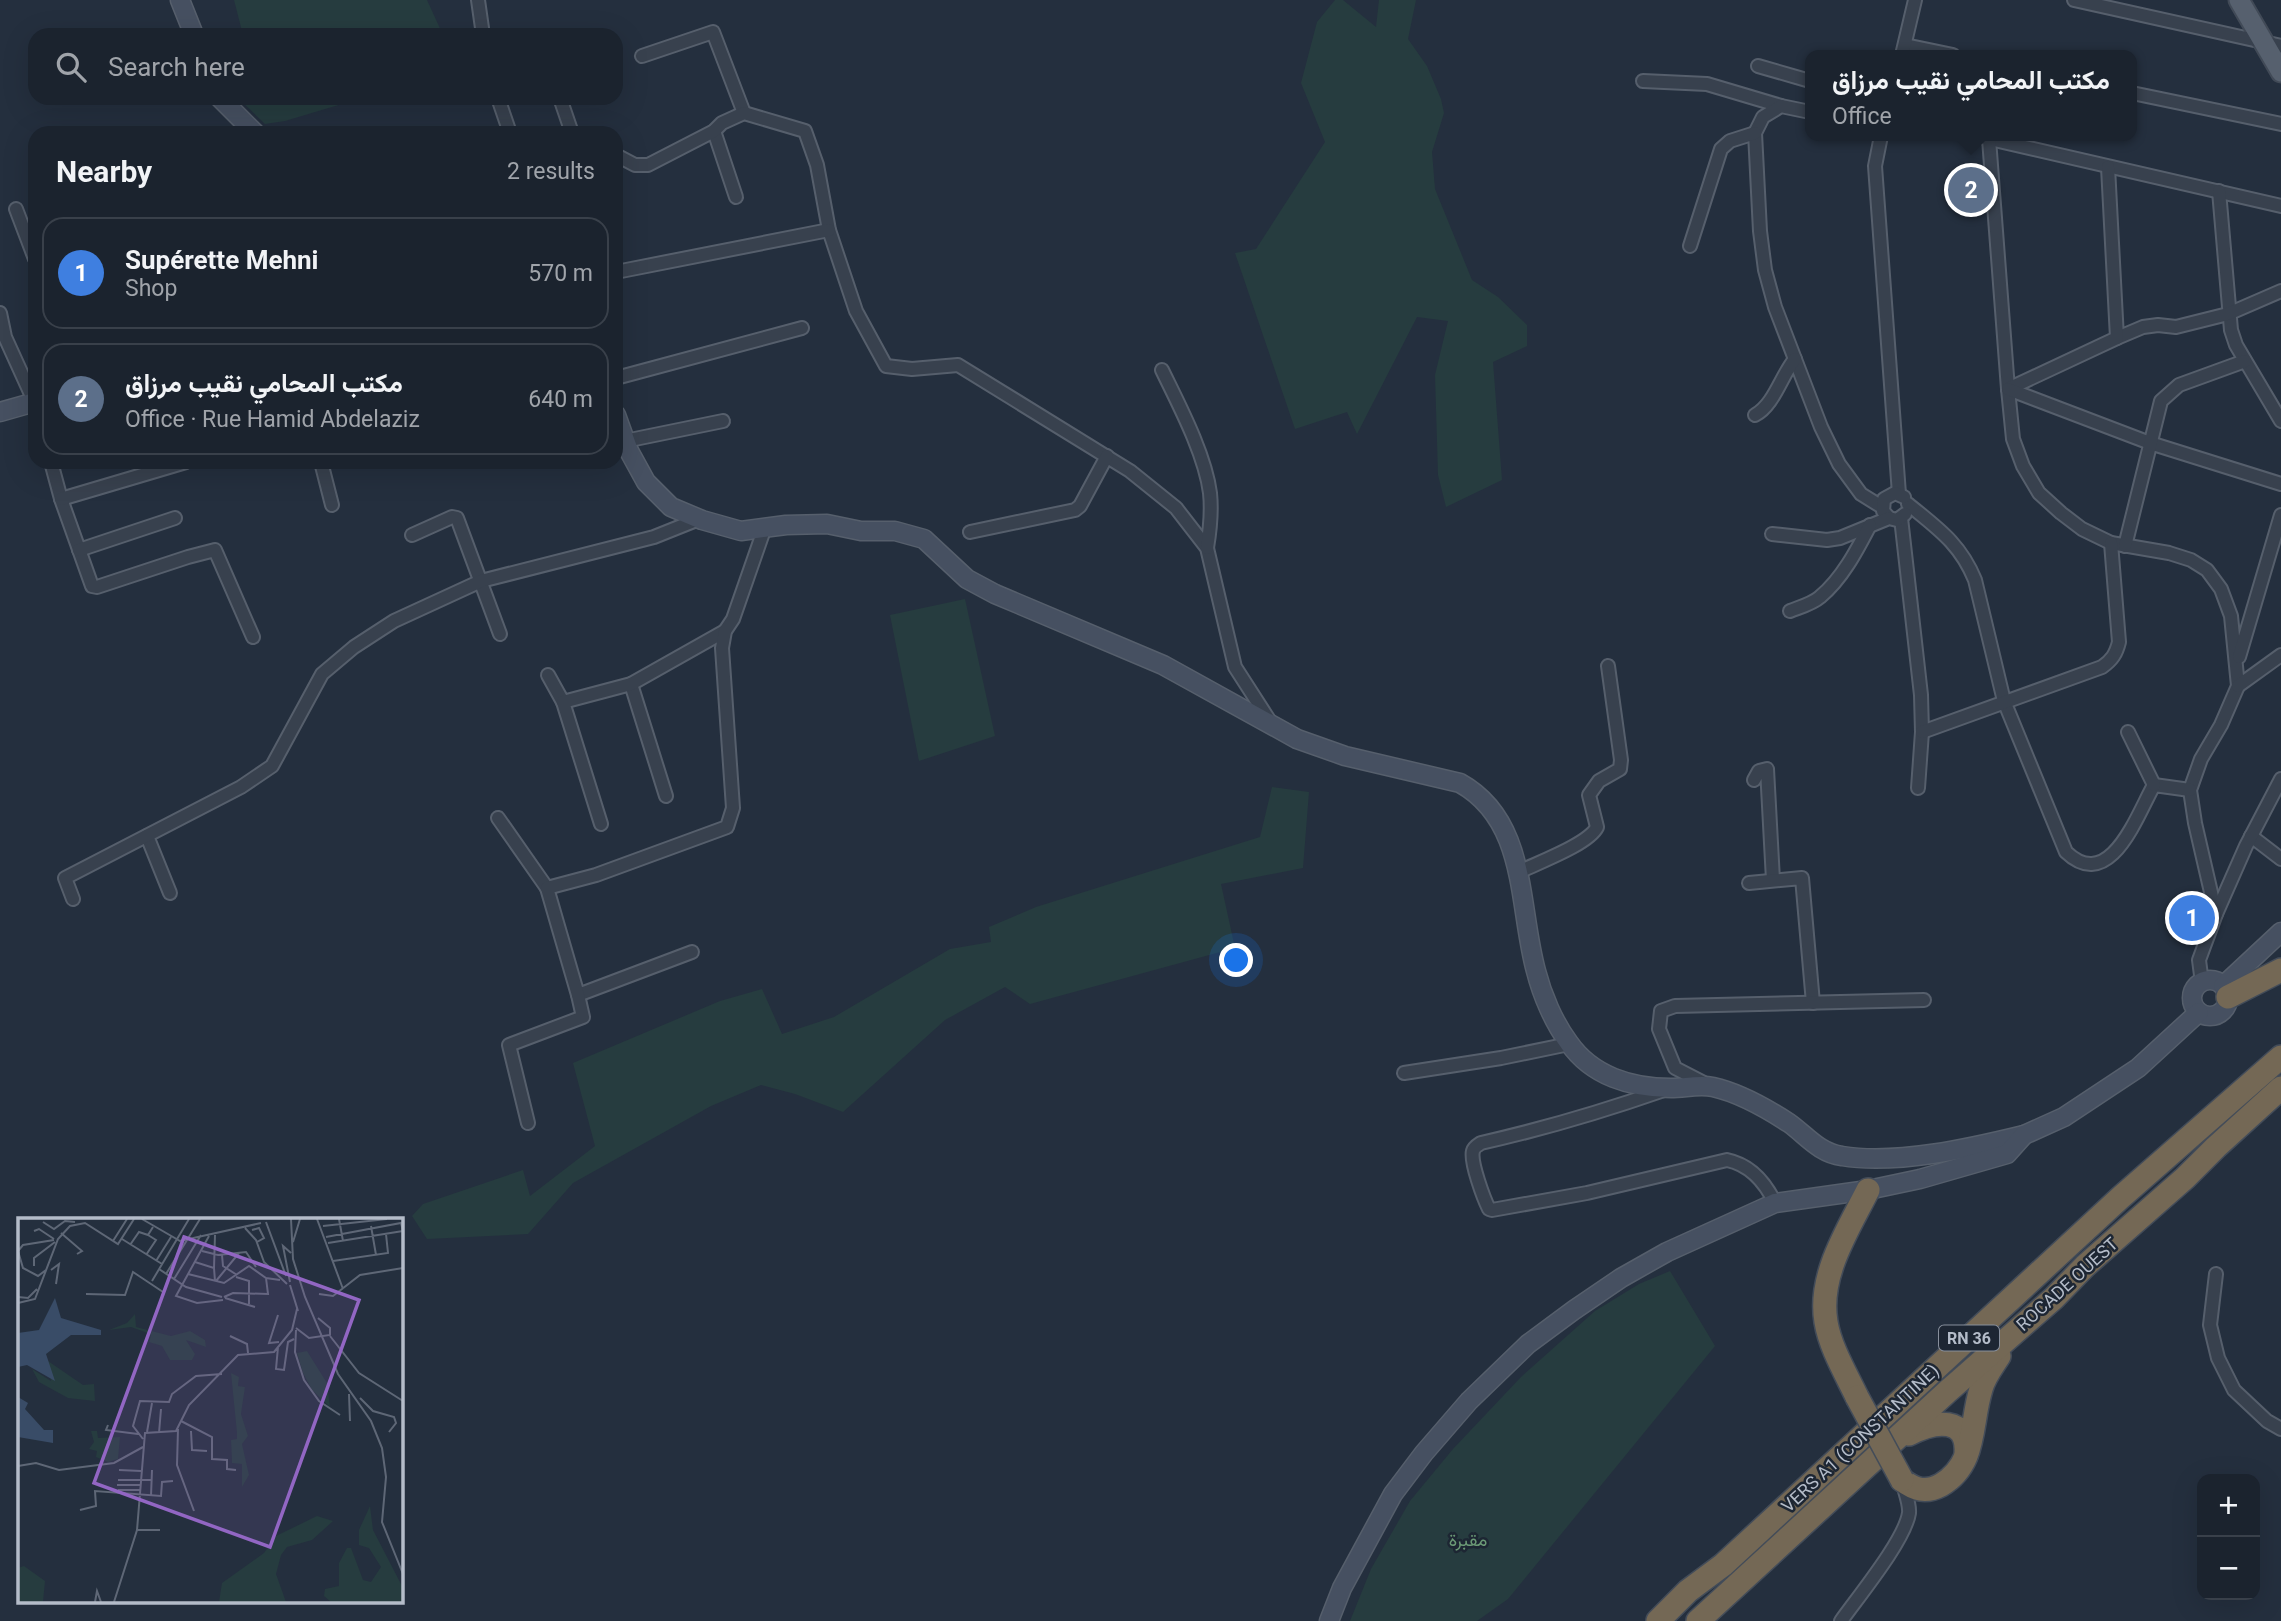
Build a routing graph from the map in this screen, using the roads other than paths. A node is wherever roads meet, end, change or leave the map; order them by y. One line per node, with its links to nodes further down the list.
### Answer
1 (180, 0): 7 (street)
2 (471, 0): 8 (street)
3 (478, 0): 9 (street)
4 (1915, 0): 11 (street)
5 (2074, 0): 10 (street)
6 (2239, 0): 10 (main road)
7 (191, 28)
8 (482, 28)
9 (482, 28)
10 (2272, 45): 14 (main road)
11 (1903, 50)
12 (642, 56): 23 (street)
13 (1758, 66): 15 (street)
14 (2281, 72)
15 (1805, 80)
16 (1643, 81): 21 (street)
17 (2137, 94): 24 (street)
18 (227, 105): 25 (street)
19 (500, 105): 26 (street)
20 (562, 105): 27 (street)
21 (1782, 106): 22 (street); 29 (street)
22 (1805, 111)
23 (744, 113): 28 (street); 39 (street)
24 (2281, 124)
25 (248, 126)
26 (508, 126)
27 (569, 126)
28 (714, 131): 33 (street); 36 (street)
29 (1755, 133): 41 (street); 48 (street)
30 (1880, 141): 68 (street)
31 (1983, 141): 53 (street)
32 (2000, 141): 34 (street)
33 (623, 159)
34 (2108, 167): 35 (street); 47 (street)
35 (2219, 191): 37 (street); 45 (street)
36 (736, 197)
37 (2281, 206)
38 (16, 209): 40 (street)
39 (829, 230): 42 (street); 62 (street)
40 (28, 241)
41 (1690, 246)
42 (623, 271)
43 (2281, 291): 45 (street)
44 (0, 313): 52 (street)
45 (2228, 314): 47 (street); 49 (street)
46 (802, 328): 51 (street)
47 (2117, 338): 53 (street)
48 (1795, 359): 56 (street); 70 (street)
49 (2245, 360): 58 (street); 61 (street)
50 (1162, 370): 81 (street)
51 (623, 376)
52 (28, 387)
53 (2008, 389): 61 (street); 79 (street)
54 (28, 404): 55 (street)
55 (0, 412)
56 (1755, 415)
57 (723, 421): 60 (street)
58 (2281, 421)
59 (623, 435): 60 (street)
60 (625, 441): 73 (street)
61 (2150, 443): 66 (street); 80 (street)
62 (1107, 456): 76 (street); 81 (street)
63 (53, 469): 67 (street)
64 (162, 469): 67 (street)
65 (323, 469): 69 (street)
66 (2281, 484)
67 (61, 499): 82 (street)
68 (1903, 499): 70 (street); 70 (street); 94 (street)
69 (332, 505)
70 (1890, 514): 74 (street); 97 (street)
71 (2281, 516): 89 (street)
72 (175, 518): 82 (street)
73 (699, 519): 75 (street); 83 (street)
74 (1870, 525): 77 (street); 84 (street)
75 (765, 527): 85 (street); 96 (street)
76 (970, 533)
77 (1772, 534)
78 (412, 535): 83 (street)
79 (2111, 543): 80 (street); 94 (street)
80 (2125, 546): 89 (street)
81 (1207, 548): 96 (street)
82 (79, 550): 87 (street)
83 (481, 581): 86 (street); 107 (street)
84 (1790, 611)
85 (725, 631): 92 (street); 113 (street)
86 (500, 634)
87 (253, 636)
88 (2281, 655): 93 (street)
89 (2237, 664): 93 (street)
90 (1608, 666): 110 (street)
91 (548, 675): 95 (street)
92 (631, 684): 95 (street); 104 (street)
93 (2238, 685): 103 (street)
94 (2004, 701): 97 (street); 101 (street)
95 (563, 702): 106 (street)
96 (1273, 727): 110 (street)
97 (1922, 732): 102 (street)
98 (2128, 732): 101 (street)
99 (1754, 779): 111 (street)
100 (2281, 779): 108 (street)
101 (2154, 785): 103 (street)
102 (1918, 788)
103 (2190, 790): 116 (street)
104 (666, 796)
105 (498, 818): 113 (street)
106 (601, 824)
107 (147, 836): 114 (street); 115 (street)
108 (2251, 836): 109 (street); 116 (street)
109 (2281, 859)
110 (1519, 872): 126 (street)
111 (1773, 880): 112 (street); 124 (street)
112 (1749, 883)
113 (547, 888): 122 (street)
114 (170, 892)
115 (73, 899)
116 (2216, 914): 120 (street)
117 (2281, 932): 121 (street)
118 (692, 952): 122 (street)
119 (2281, 970): 121 (highway)
120 (2202, 982): 121 (street); 125 (street)
121 (2225, 991): 125 (street)
122 (578, 995): 132 (street)
123 (1924, 1000): 124 (street)
124 (1813, 1003): 129 (street)
125 (2199, 1012): 133 (street)
126 (1569, 1044): 128 (street); 130 (street)
127 (2281, 1057): 145 (highway, VERS A1 (CONSTANTINE) / RN 36)
128 (1404, 1073)
129 (1711, 1086): 130 (street); 133 (street)
130 (1669, 1088): 135 (street)
131 (2281, 1088): 137 (highway, ROCADE OUEST)
132 (528, 1123)
133 (2024, 1135): 134 (street)
134 (1868, 1189): 135 (street); 141 (highway, bridge)
135 (1775, 1203): 144 (street)
136 (2216, 1274): 138 (street)
137 (2019, 1328): 139 (highway, ROCADE OUEST); 140 (highway)
138 (2281, 1429)
139 (1894, 1443): 140 (highway); 146 (highway, ROCADE OUEST)
140 (1964, 1462): 142 (highway)
141 (1902, 1480): 142 (highway); 143 (street)
142 (1931, 1490): 143 (street)
143 (1909, 1512): 147 (street)
144 (1329, 1621)
145 (1658, 1621)
146 (1698, 1621)
147 (1841, 1621)

